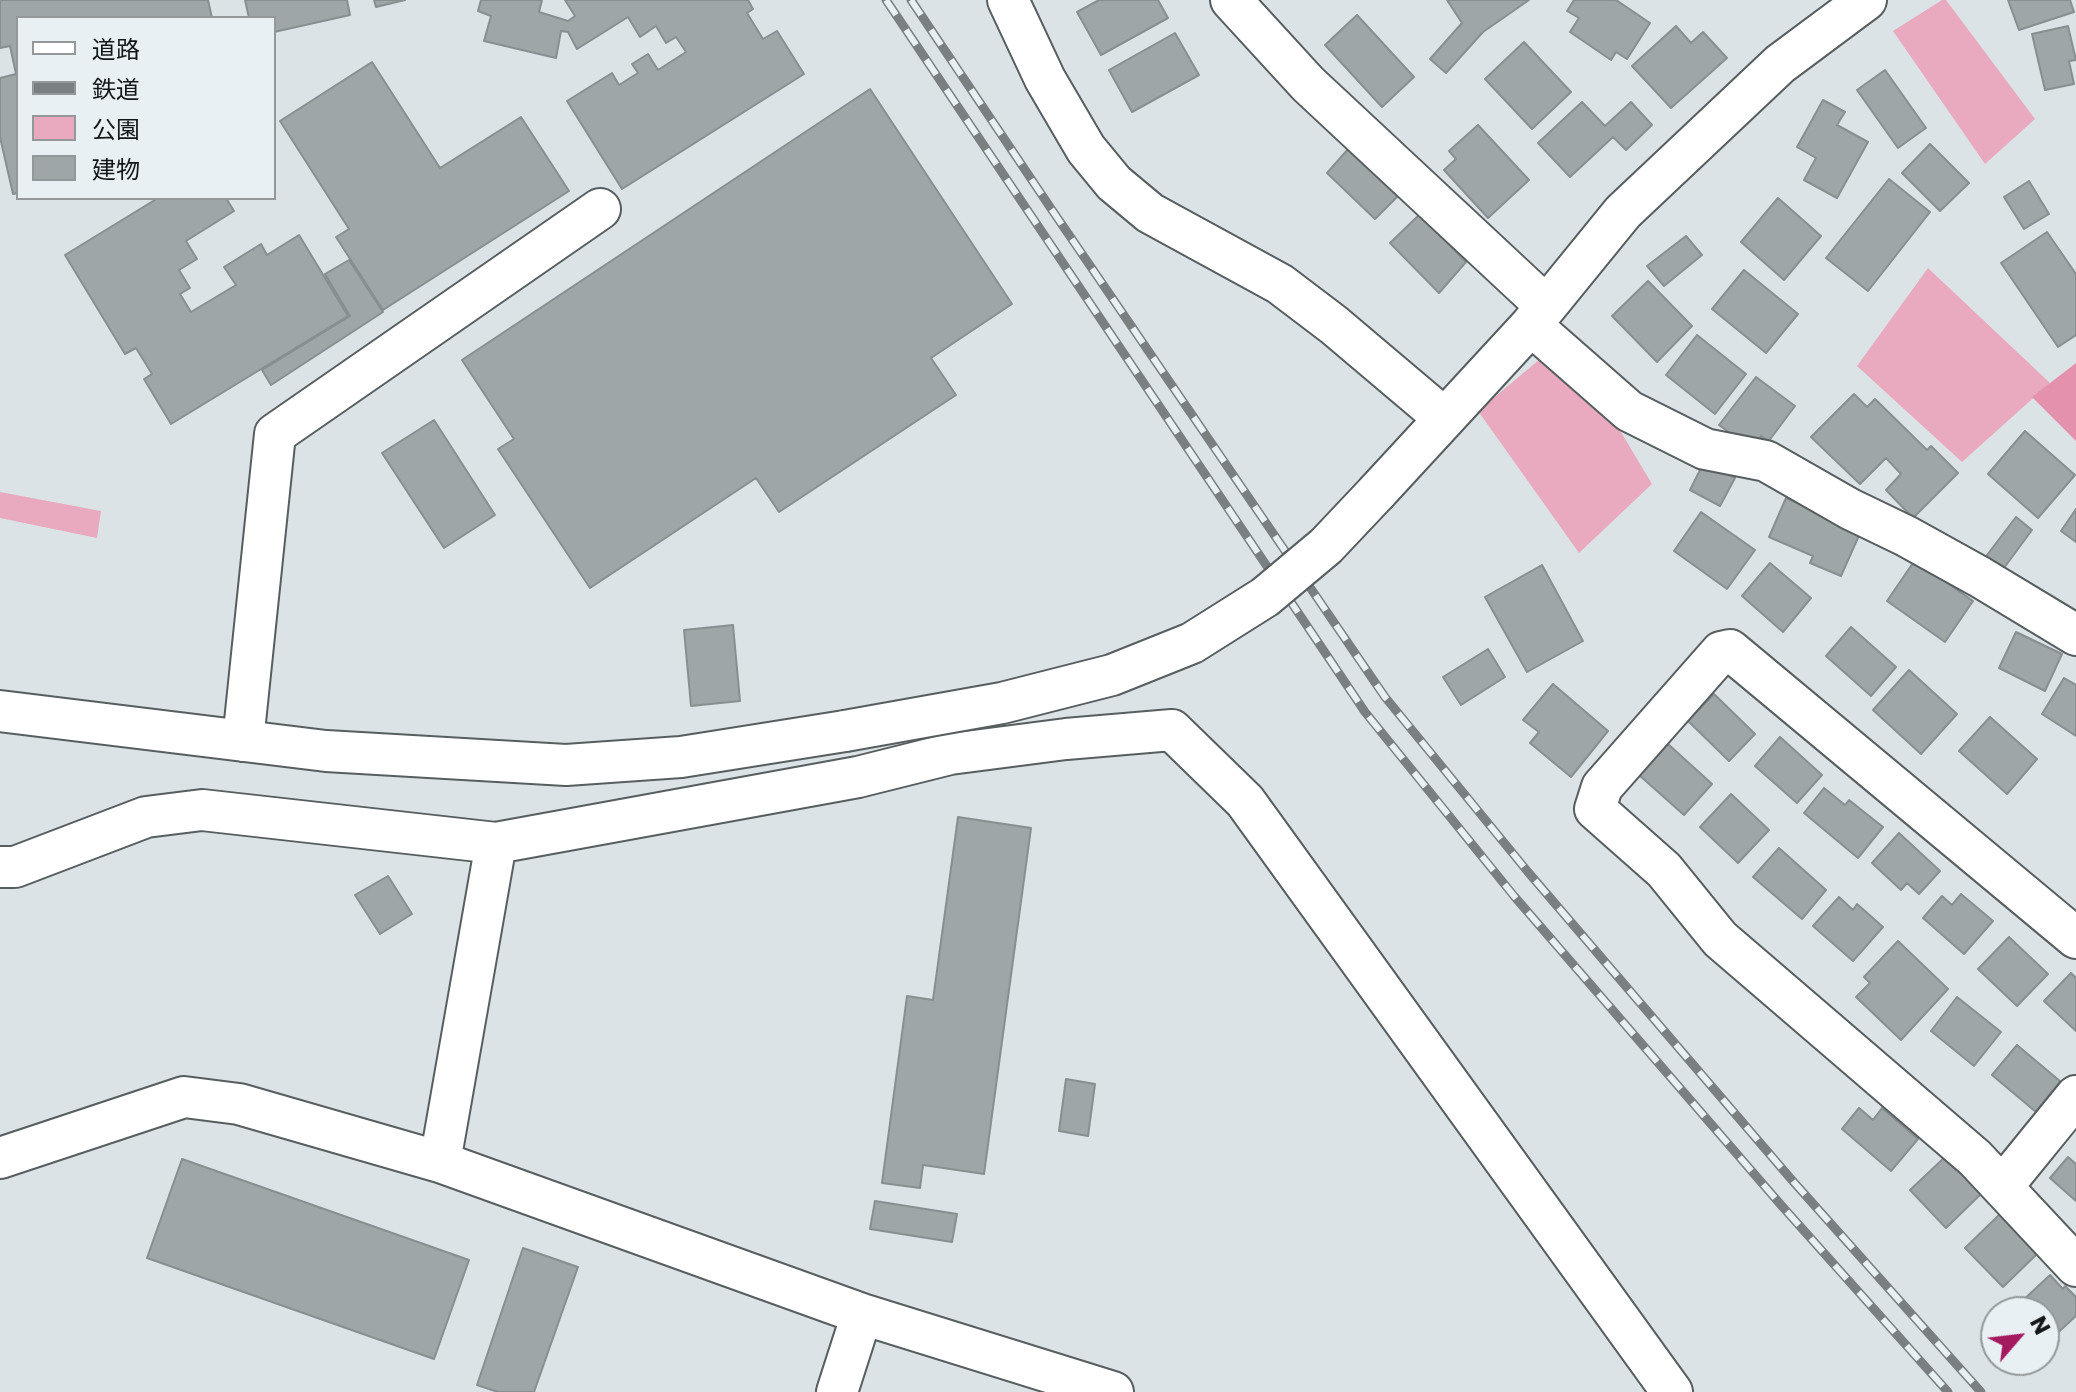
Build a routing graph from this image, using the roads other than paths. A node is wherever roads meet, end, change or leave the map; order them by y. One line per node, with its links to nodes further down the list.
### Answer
1 (1008, 0): 6 (street)
2 (1231, 0): 5 (street)
3 (1866, 0): 5 (street)
4 (600, 209): 9 (street)
5 (1539, 315): 6 (street); 7 (street)
6 (1444, 418): 9 (street, bridge)
7 (2076, 635)
8 (0, 711): 9 (street)
9 (243, 741)
10 (496, 843): 11 (street); 15 (street); 21 (street)
11 (0, 867)
12 (2076, 938): 16 (street)
13 (2076, 1096): 16 (street)
14 (0, 1158): 15 (street)
15 (440, 1162): 18 (street)
16 (2002, 1187): 17 (street)
17 (2076, 1266)
18 (862, 1314): 19 (street); 20 (street)
19 (837, 1392)
20 (1113, 1392)
21 (1672, 1392)

